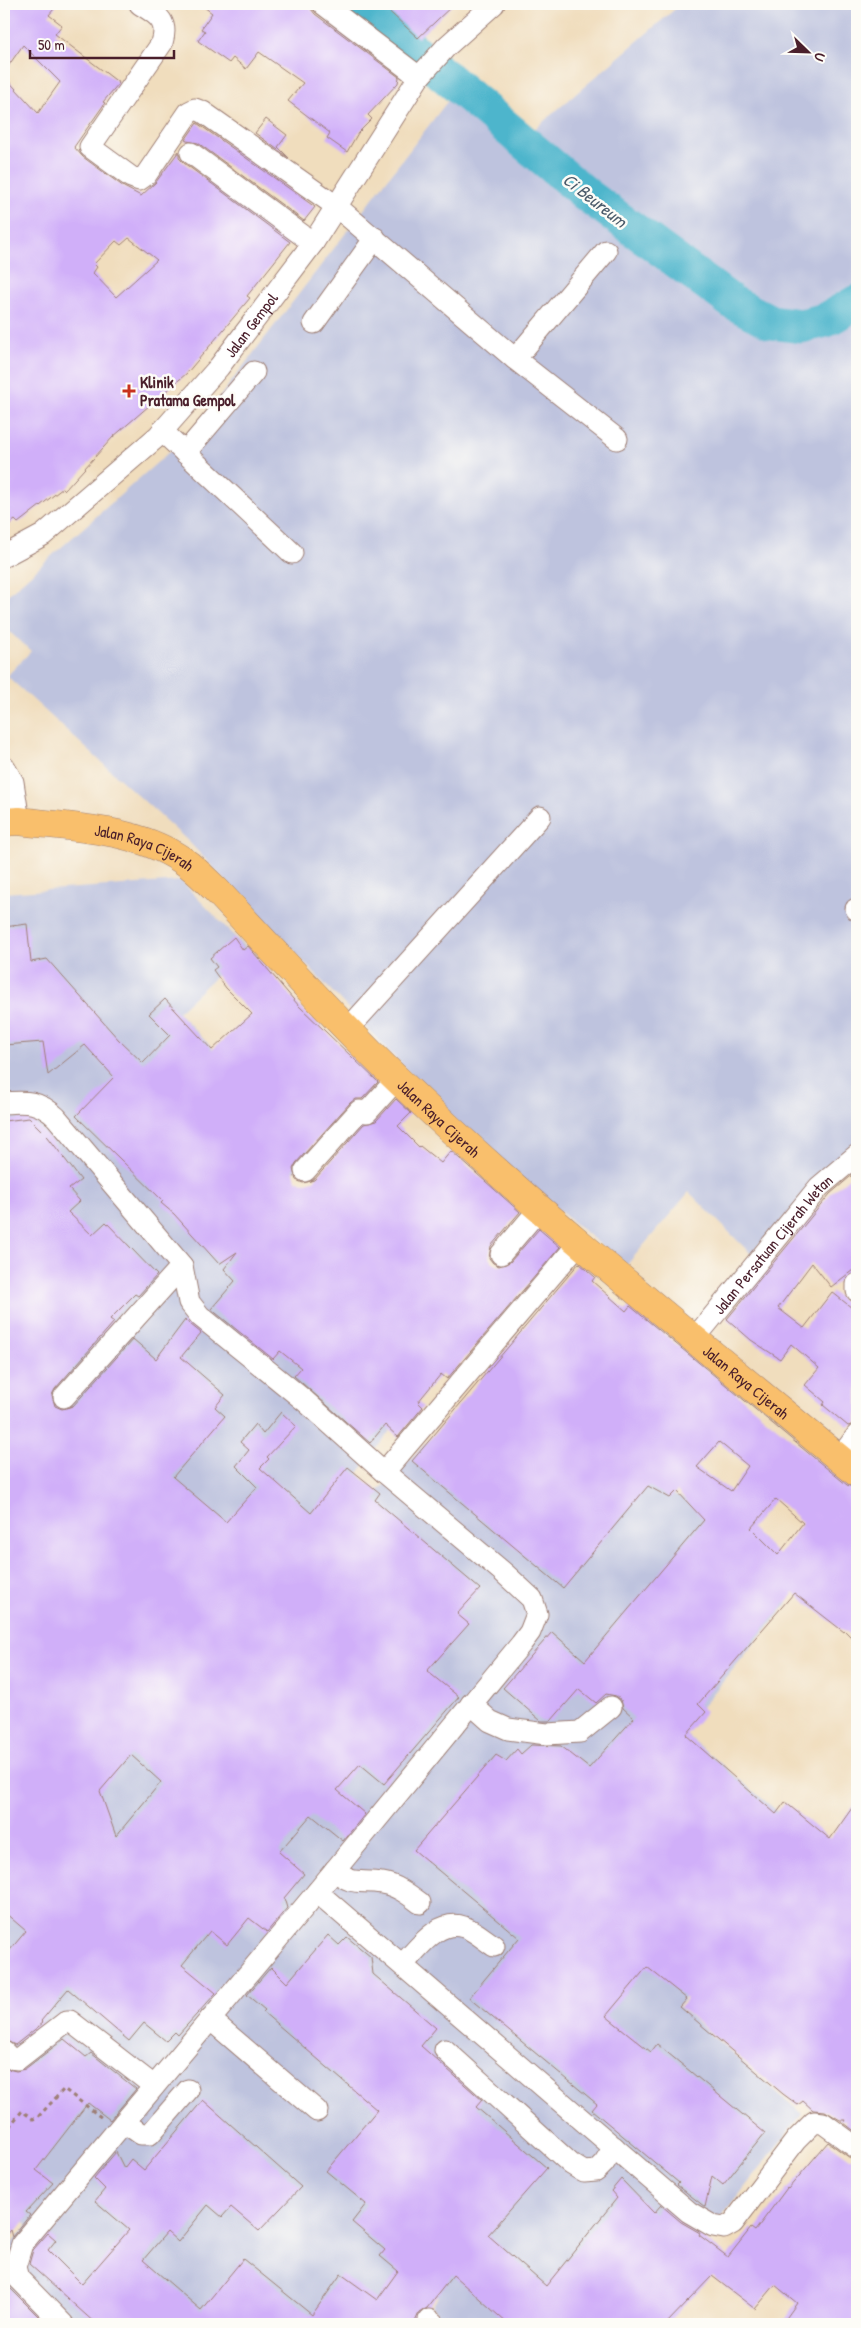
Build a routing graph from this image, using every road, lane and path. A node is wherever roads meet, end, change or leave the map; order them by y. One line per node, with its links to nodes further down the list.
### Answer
1 (140, 4): 6 (street)
2 (323, 4): 4 (street)
3 (494, 4): 4 (street, Jalan Gempol)
4 (418, 77): 6 (street, Jalan Gempol)
5 (191, 152): 8 (street)
6 (336, 206): 7 (street); 8 (street, Jalan Gempol)
7 (375, 238): 10 (street); 11 (street)
8 (312, 243): 13 (street, Jalan Gempol)
9 (606, 251): 11 (street)
10 (314, 323)
11 (515, 359): 14 (street)
12 (254, 372): 15 (street)
13 (162, 431): 15 (street); 17 (street, Jalan Gempol)
14 (617, 439)
15 (185, 453): 16 (street)
16 (292, 553)
17 (4, 556)
18 (4, 767): 20 (street)
19 (540, 817): 21 (street)
20 (11, 821): 21 (main road, Jalan Raya Cijerah)
21 (348, 1029): 22 (main road, Jalan Raya Cijerah)
22 (397, 1079): 25 (street); 26 (main road, Jalan Raya Cijerah)
23 (4, 1103): 29 (street)
24 (857, 1155): 32 (street, Jalan Persatuan Cijerah Wetan)
25 (306, 1171)
26 (540, 1208): 27 (main road, Jalan Raya Cijerah); 28 (street)
27 (579, 1243): 32 (main road, Jalan Raya Cijerah); 36 (street)
28 (501, 1254)
29 (182, 1266): 33 (street); 36 (street)
30 (857, 1284): 31 (street)
31 (857, 1291)
32 (695, 1338): 35 (main road, Jalan Raya Cijerah)
33 (64, 1397)
34 (857, 1435): 35 (street)
35 (848, 1466)
36 (384, 1472): 37 (street)
37 (471, 1704): 38 (street); 39 (street)
38 (611, 1707)
39 (335, 1870): 40 (street); 41 (street)
40 (317, 1892): 43 (street); 44 (street)
41 (420, 1902)
42 (494, 1946): 43 (street)
43 (403, 1964): 52 (street)
44 (210, 2019): 47 (street); 49 (street)
45 (445, 2050): 52 (street)
46 (4, 2052): 47 (street)
47 (154, 2086): 50 (street)
48 (188, 2090): 50 (street)
49 (317, 2111)
50 (121, 2126): 51 (path); 54 (street)
51 (4, 2133)
52 (614, 2147): 53 (street)
53 (857, 2148)
54 (63, 2324)

